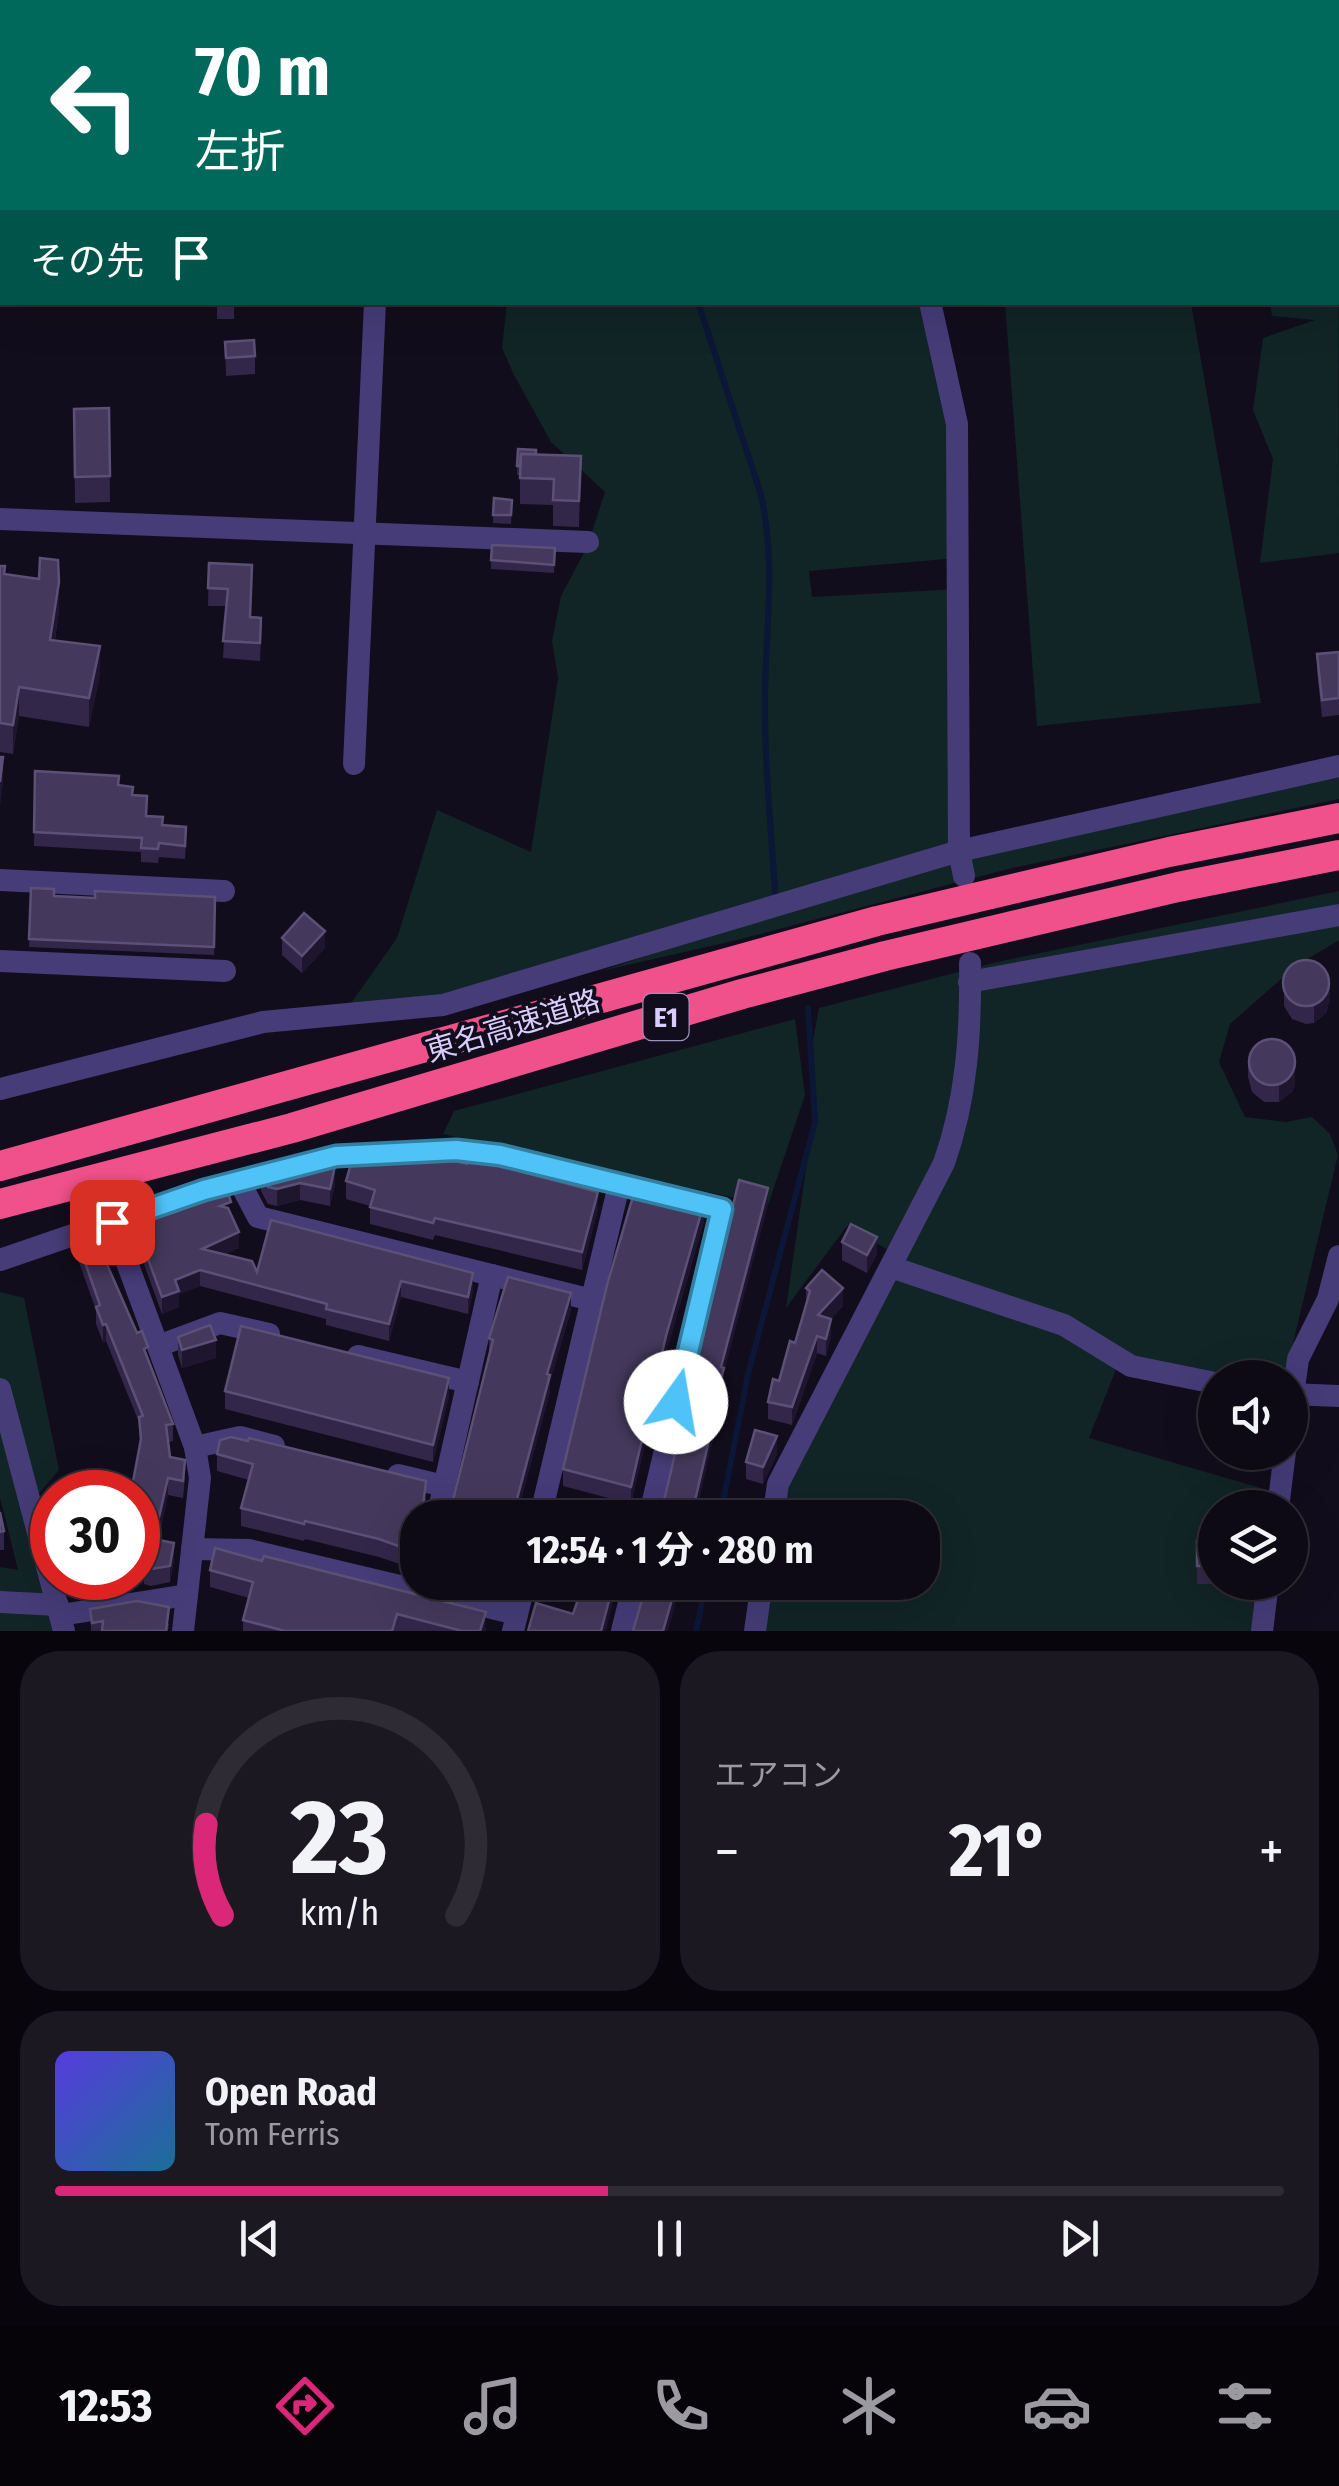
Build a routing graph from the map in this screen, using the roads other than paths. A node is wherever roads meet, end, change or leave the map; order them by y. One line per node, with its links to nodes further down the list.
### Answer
1 (375, 305): 4 (street)
2 (931, 305): 9 (street)
3 (0, 519): 4 (street)
4 (365, 533): 5 (street); 6 (street)
5 (588, 542)
6 (354, 764)
7 (1339, 766): 9 (street)
8 (1339, 818): 19 (highway, 東名高速道路 / E1)
9 (959, 851): 11 (street); 17 (street)
10 (1339, 856): 18 (highway, 東名高速道路 / E1)
11 (964, 876)
12 (0, 880): 13 (street)
13 (224, 890)
14 (1339, 915): 27 (street)
15 (0, 961): 16 (street)
16 (225, 971)
17 (0, 1088)
18 (292, 1128): 22 (highway, 東名高速道路 / E1); 23 (highway)
19 (0, 1166)
20 (239, 1181): 21 (street); 24 (street); 28 (street)
21 (619, 1185): 29 (street); 45 (street)
22 (0, 1204)
23 (0, 1217)
24 (112, 1222): 26 (street); 31 (street)
25 (1339, 1256): 33 (street)
26 (0, 1260)
27 (891, 1267): 34 (street); 46 (street)
28 (492, 1275): 29 (street); 35 (street)
29 (592, 1300): 44 (street)
30 (296, 1341): 31 (street)
31 (158, 1346): 39 (street)
32 (334, 1350): 35 (street)
33 (1298, 1360)
34 (1198, 1380)
35 (468, 1382): 42 (street)
36 (0, 1389): 55 (street)
37 (1339, 1396): 38 (street)
38 (1308, 1400)
39 (195, 1447): 40 (street); 47 (street)
40 (296, 1451)
41 (370, 1468): 42 (street)
42 (444, 1486): 43 (street)
43 (441, 1500)
44 (549, 1500)
45 (653, 1500)
46 (776, 1500)
47 (192, 1549): 48 (street); 49 (street)
48 (400, 1582)
49 (187, 1595): 55 (street); 57 (street)
50 (457, 1600): 56 (street)
51 (630, 1600): 58 (street)
52 (759, 1600): 59 (street)
53 (1266, 1600): 60 (street)
54 (0, 1602): 55 (street)
55 (61, 1617)
56 (515, 1622)
57 (183, 1631)
58 (622, 1631)
59 (754, 1631)
60 (1262, 1631)

